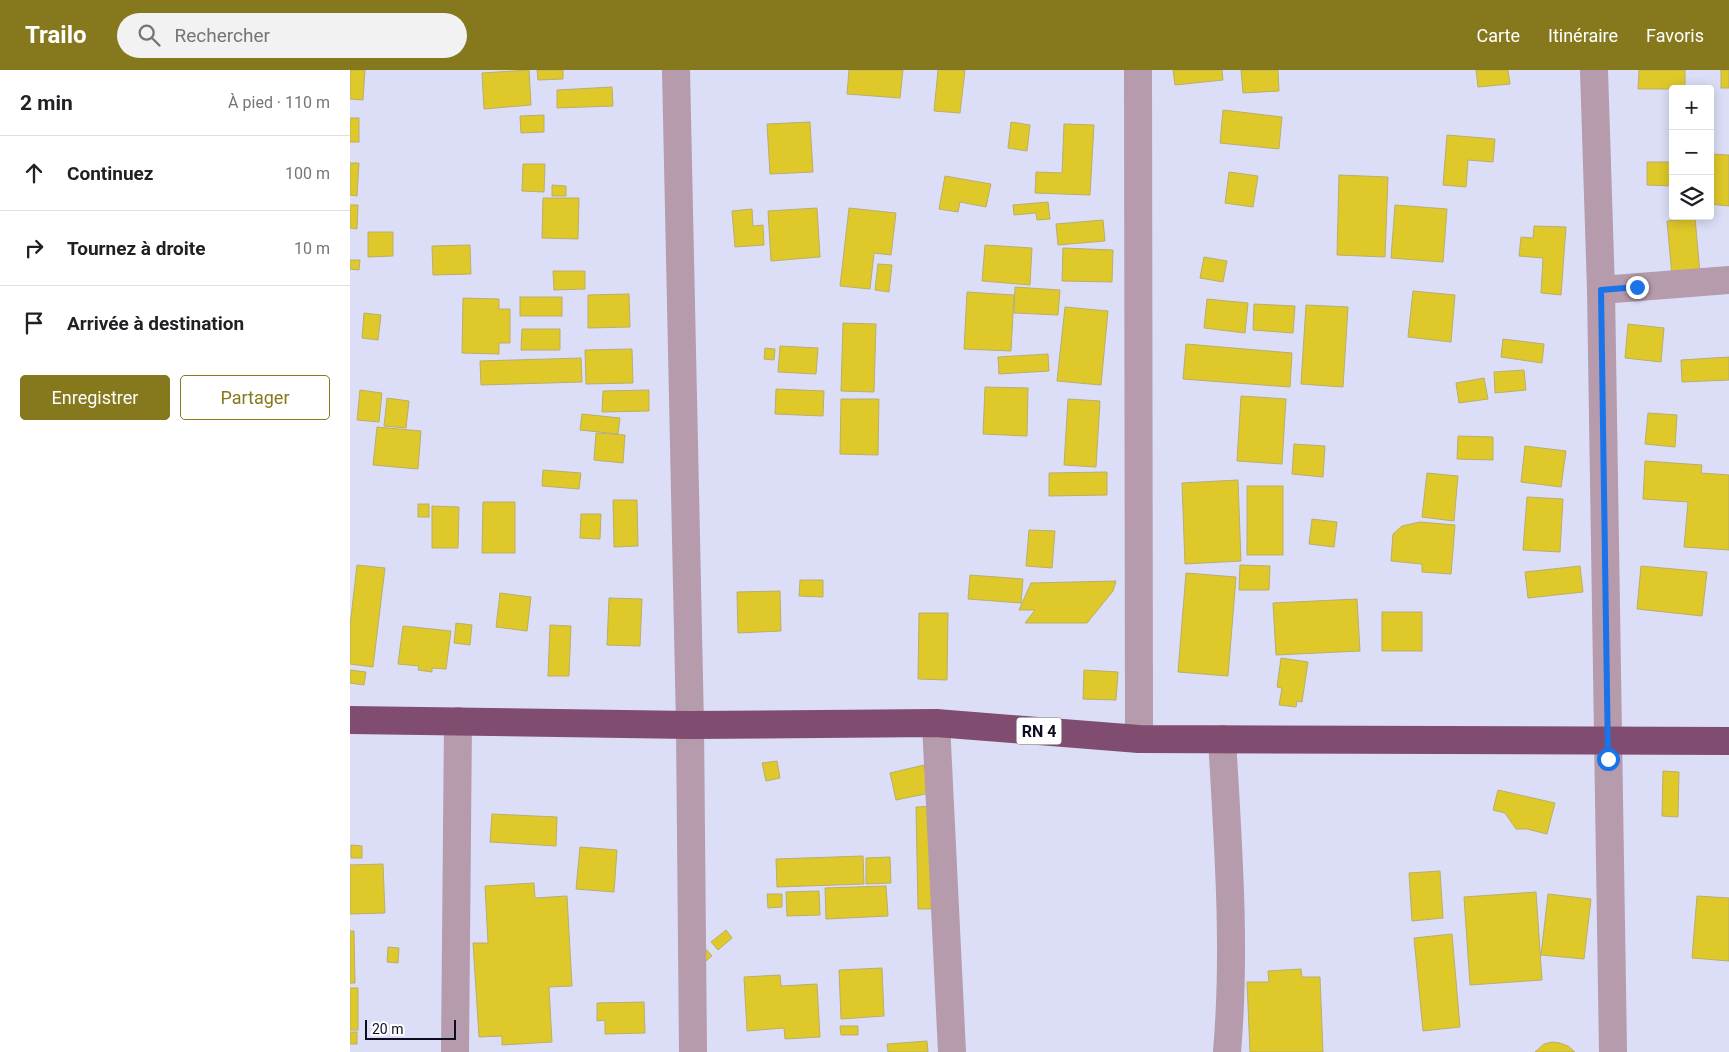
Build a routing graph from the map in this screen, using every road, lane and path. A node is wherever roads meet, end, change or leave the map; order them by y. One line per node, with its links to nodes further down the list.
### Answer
1 (676, 70): 9 (street)
2 (1138, 70): 10 (street)
3 (1594, 70): 5 (street)
4 (1729, 280): 5 (street)
5 (1601, 290): 12 (street)
6 (350, 720): 7 (highway, RN 4)
7 (458, 720): 9 (highway, RN 4); 14 (street)
8 (936, 723): 9 (highway, RN 4); 10 (highway, RN 4); 16 (street)
9 (690, 725): 15 (street)
10 (1139, 739): 11 (highway, RN 4)
11 (1222, 739): 12 (highway, RN 4); 17 (street)
12 (1608, 740): 13 (highway, RN 4); 18 (street)
13 (1729, 741)
14 (456, 1052)
15 (694, 1052)
16 (952, 1052)
17 (1227, 1052)
18 (1612, 1052)

